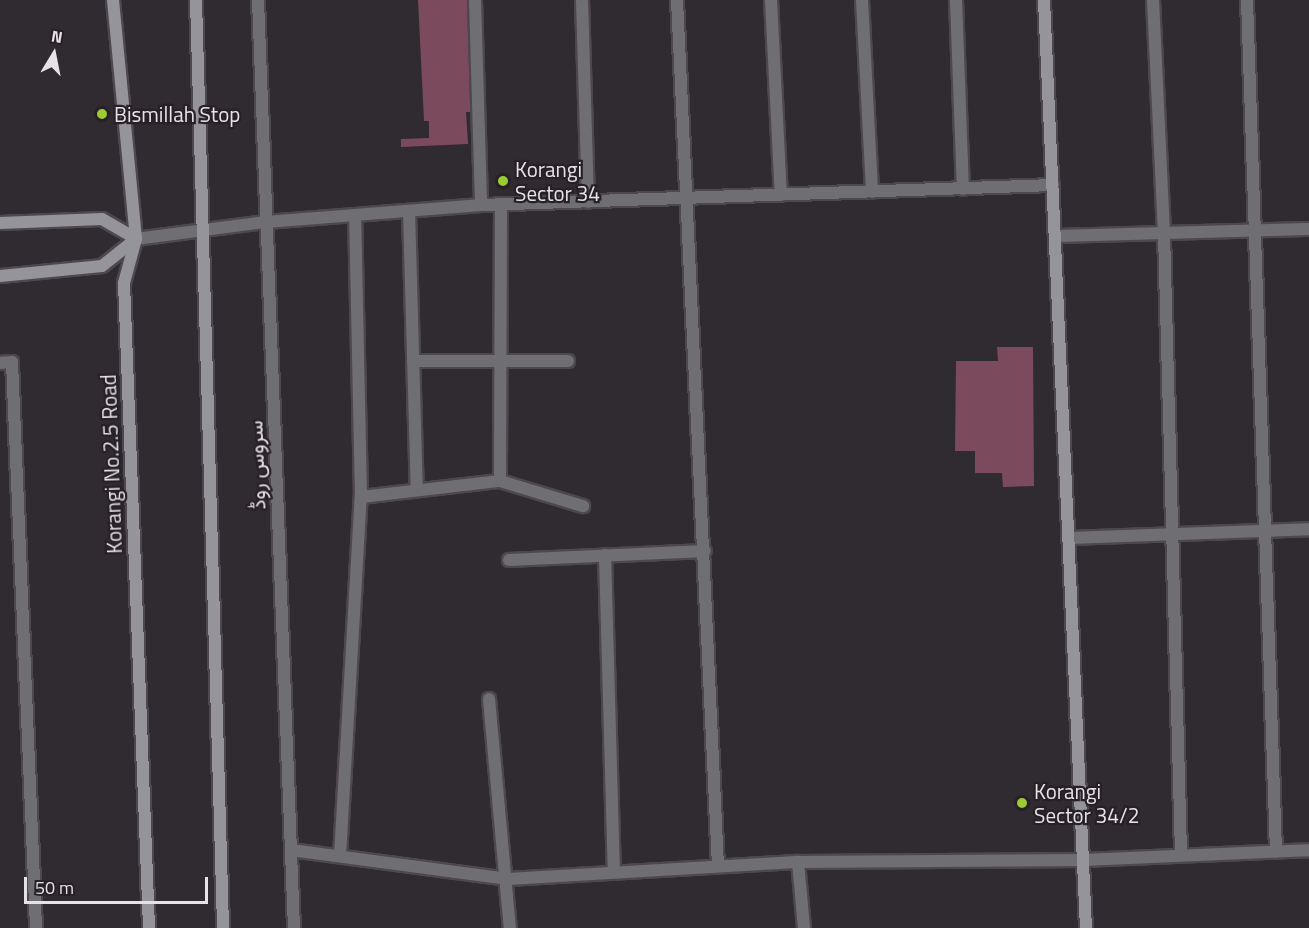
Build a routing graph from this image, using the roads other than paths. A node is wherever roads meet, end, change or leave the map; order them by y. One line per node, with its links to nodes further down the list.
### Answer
1 (113, 0): 30 (main road, Korangi No.2.5 Road)
2 (196, 0): 27 (main road)
3 (258, 0): 23 (street, سروس روڈ)
4 (475, 0): 20 (street)
5 (582, 0): 18 (street)
6 (677, 0): 17 (street)
7 (771, 0): 16 (street)
8 (861, 0): 15 (street)
9 (956, 0): 14 (street)
10 (1044, 0): 13 (main road)
11 (1153, 0): 28 (street)
12 (1247, 0): 26 (street)
13 (1053, 185): 14 (street); 29 (main road)
14 (963, 189): 15 (street)
15 (872, 192): 16 (street)
16 (781, 195): 17 (street)
17 (686, 198): 18 (street); 44 (street)
18 (588, 202): 19 (street)
19 (501, 204): 20 (street); 32 (street)
20 (481, 205): 21 (street)
21 (409, 211): 22 (street); 33 (street)
22 (356, 215): 23 (street); 38 (street)
23 (266, 222): 27 (street); 48 (street, سروس روڈ)
24 (0, 223): 30 (main road)
25 (1309, 229): 26 (street)
26 (1257, 231): 28 (street); 41 (street)
27 (203, 232): 30 (street); 60 (main road)
28 (1164, 233): 29 (street); 42 (street)
29 (1055, 236): 43 (main road)
30 (136, 239): 31 (main road); 59 (main road, Korangi No.2.5 Road)
31 (0, 276)
32 (501, 359): 33 (street); 34 (street); 36 (street)
33 (413, 361): 37 (street)
34 (568, 361)
35 (0, 363): 58 (street)
36 (500, 481): 37 (street); 39 (street)
37 (417, 490): 38 (street)
38 (361, 496): 52 (street)
39 (583, 506)
40 (1309, 529): 41 (street)
41 (1267, 531): 42 (street); 50 (street)
42 (1172, 536): 43 (street); 51 (street)
43 (1069, 538): 53 (main road)
44 (705, 551): 45 (street); 55 (street)
45 (605, 555): 46 (street); 56 (street)
46 (509, 560)
47 (489, 699): 57 (street)
48 (291, 850): 52 (street); 61 (street, سروس روڈ)
49 (1309, 850): 50 (street)
50 (1276, 852): 51 (street)
51 (1181, 855): 53 (street)
52 (340, 856): 57 (street)
53 (1084, 860): 54 (street); 64 (main road)
54 (798, 862): 55 (street); 63 (street)
55 (718, 865): 56 (street)
56 (614, 872): 57 (street)
57 (508, 879): 62 (street)
58 (36, 928)
59 (148, 928)
60 (223, 928)
61 (294, 928)
62 (510, 928)
63 (804, 928)
64 (1086, 928)

